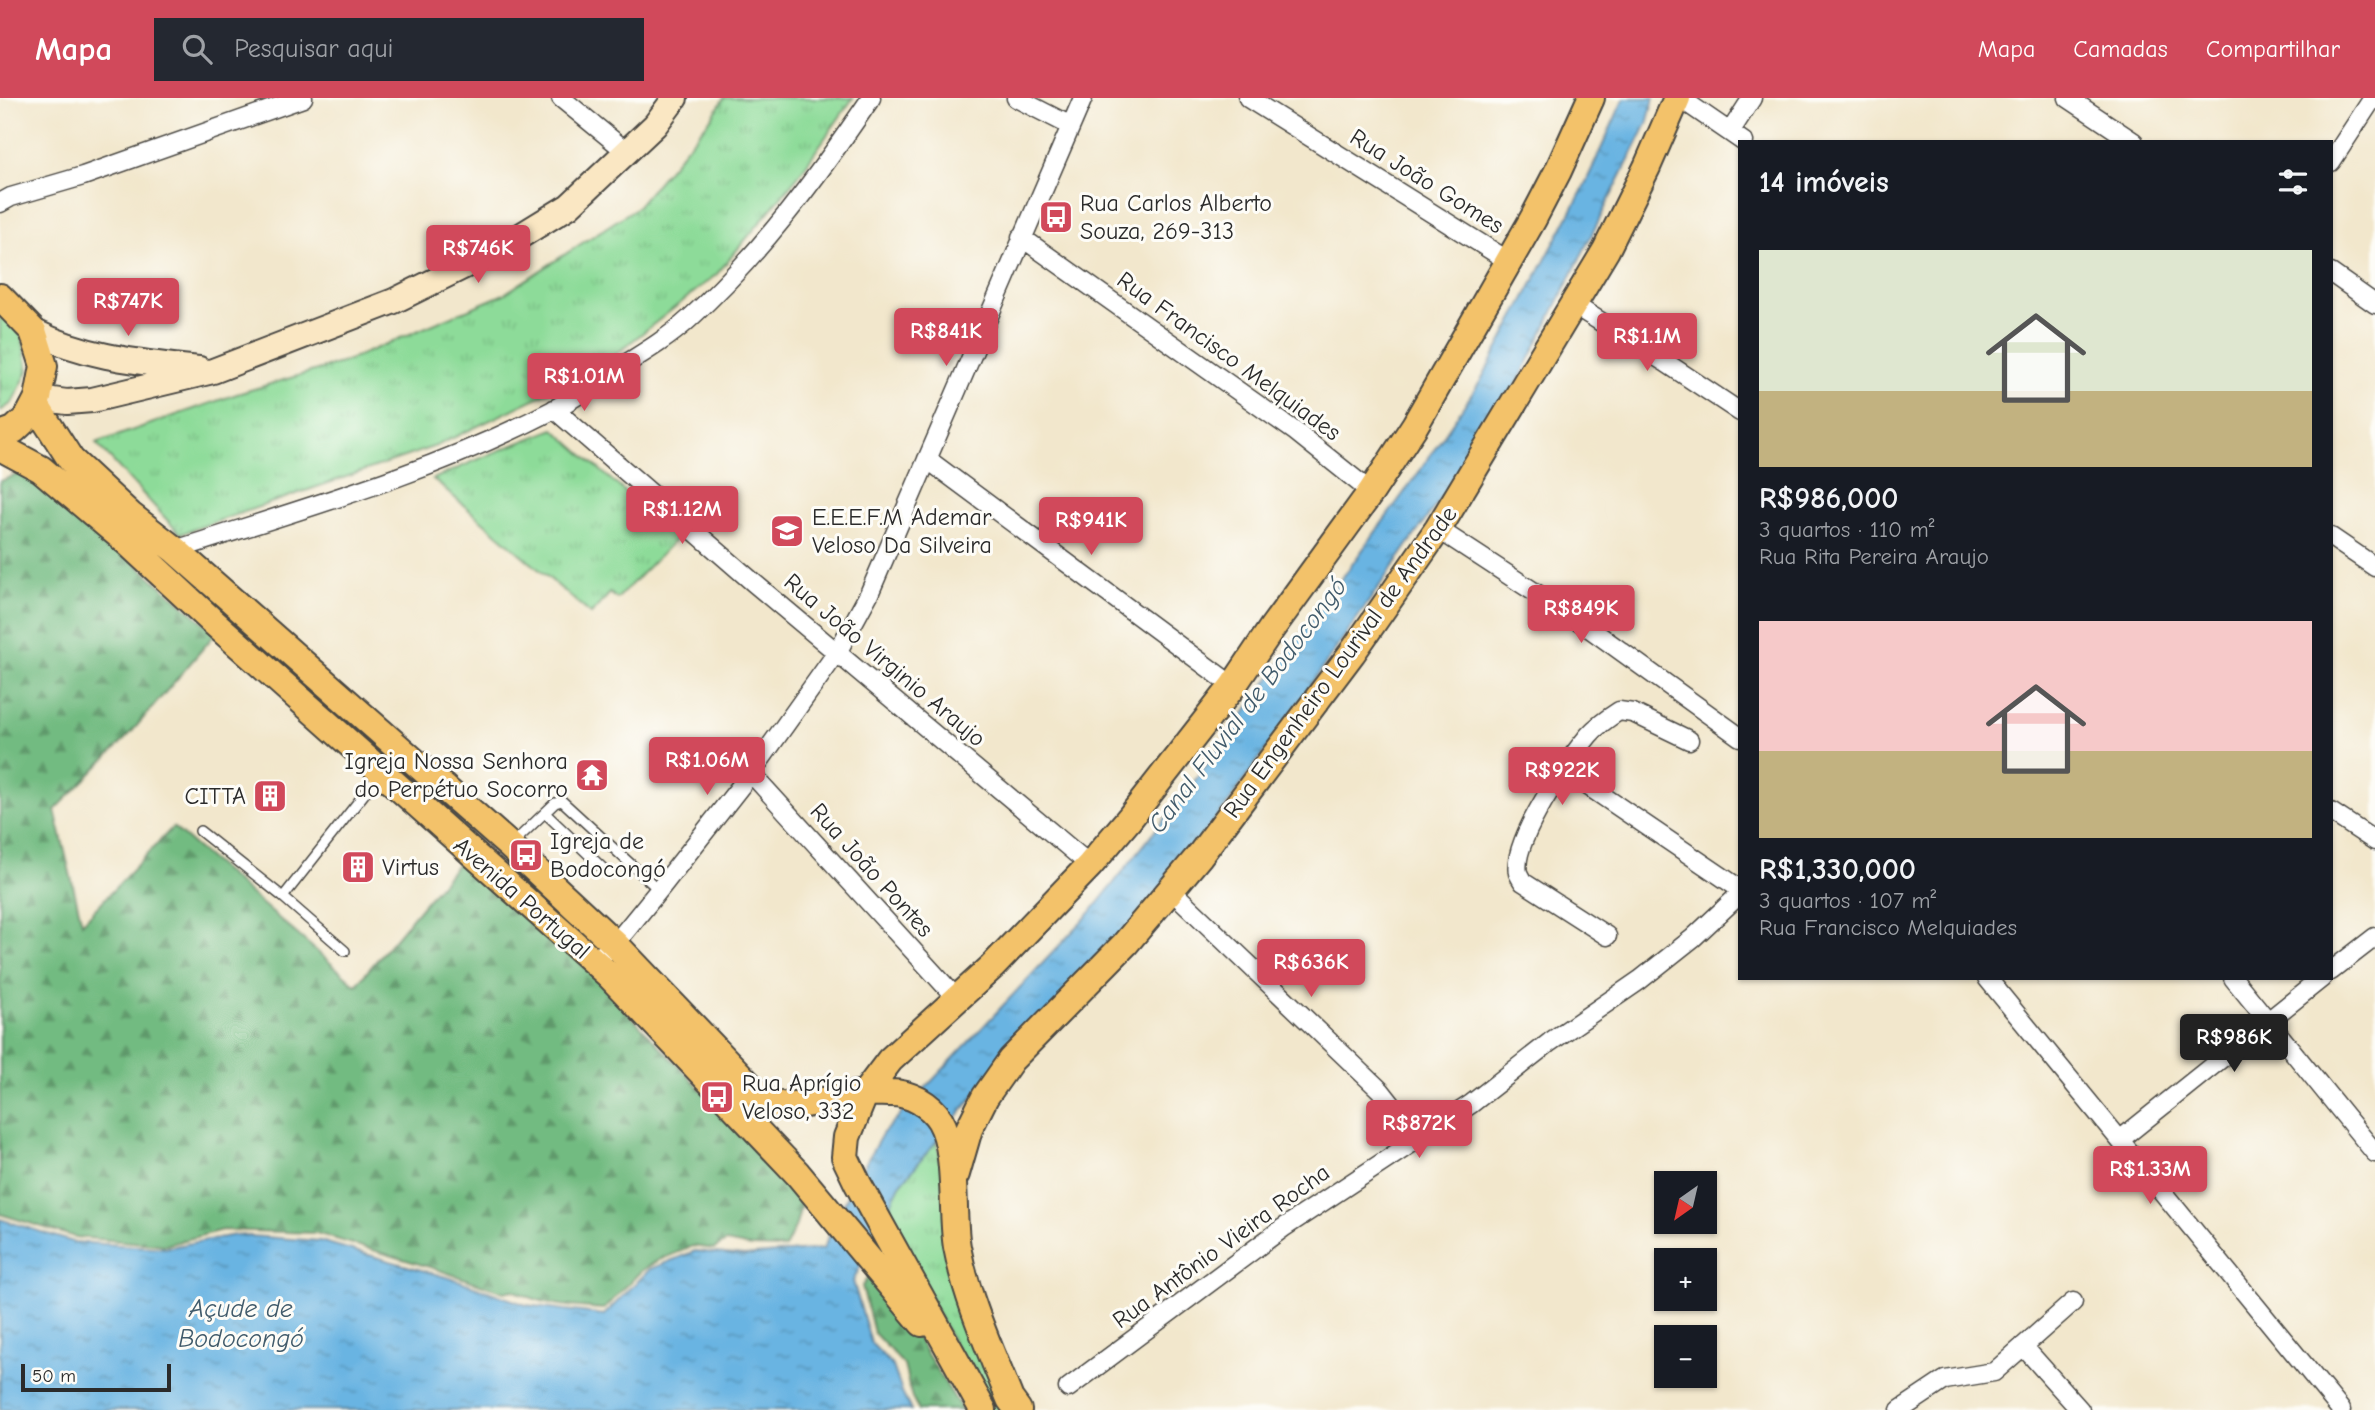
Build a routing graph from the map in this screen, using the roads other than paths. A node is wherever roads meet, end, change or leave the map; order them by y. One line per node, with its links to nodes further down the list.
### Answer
1 (303, 98): 18 (street)
2 (561, 98): 16 (street)
3 (675, 98): 16 (main road)
4 (872, 98): 28 (street)
5 (1016, 98): 13 (street)
6 (1083, 98): 13 (street)
7 (1248, 98): 20 (street, Rua João Gomes)
8 (1591, 98): 20 (main road)
9 (1678, 98): 14 (street); 24 (main road, Rua Engenheiro Lourival de Andrade)
10 (1752, 98): 14 (street)
11 (2068, 98): 15 (street)
12 (2373, 98): 17 (street)
13 (1071, 126): 19 (street)
14 (1737, 137)
15 (2131, 140)
16 (627, 152): 26 (main road)
17 (2333, 159)
18 (0, 203)
19 (1021, 237): 32 (street); 33 (street, Rua Francisco Melquiades)
20 (1510, 262): 33 (main road)
21 (2333, 274): 23 (street)
22 (0, 297): 25 (main road)
23 (2375, 303)
24 (1574, 305): 29 (street); 35 (main road, Rua Engenheiro Lourival de Andrade)
25 (33, 331): 26 (main road); 27 (main road)
26 (213, 371): 27 (main road)
27 (37, 401): 30 (main road); 34 (main road, Avenida Portugal)
28 (554, 409): 37 (street); 39 (street, Rua João Virginio Araujo)
29 (1738, 411)
30 (0, 435)
31 (0, 447): 34 (main road, Avenida Portugal)
32 (927, 459): 39 (street); 40 (street)
33 (1371, 492): 40 (main road)
34 (128, 528): 37 (main road, Avenida Portugal); 44 (main road, Avenida Portugal)
35 (1438, 529): 41 (street); 54 (main road, Rua Engenheiro Lourival de Andrade)
36 (2333, 538): 38 (street)
37 (175, 550): 50 (main road, Avenida Portugal)
38 (2375, 567)
39 (838, 651): 45 (street); 51 (street, Rua João Virginio Araujo)
40 (1233, 686): 51 (main road)
41 (1738, 736)
42 (1689, 740): 43 (street)
43 (1563, 769): 55 (street); 58 (street)
44 (381, 773): 57 (lane); 62 (main road, Avenida Portugal)
45 (751, 773): 53 (street); 67 (street, Rua João Pontes)
46 (545, 813): 50 (lane); 52 (lane); 53 (lane)
47 (2333, 813): 49 (street)
48 (200, 831): 57 (lane)
49 (2375, 841)
50 (510, 846): 60 (main road, Avenida Portugal)
51 (1090, 865): 67 (main road)
52 (609, 874)
53 (659, 890): 60 (street)
54 (1171, 890): 70 (street); 73 (main road, Rua Engenheiro Lourival de Andrade)
55 (1738, 891)
56 (1738, 894): 70 (street, Rua Antônio Vieira Rocha)
57 (283, 898): 61 (lane)
58 (1607, 936)
59 (2375, 937): 63 (street)
60 (615, 944): 62 (street); 69 (main road, Avenida Portugal)
61 (345, 951)
62 (594, 961): 77 (main road, Avenida Portugal)
63 (2333, 969)
64 (1989, 980): 71 (street)
65 (2235, 980): 68 (street)
66 (2320, 980): 68 (street)
67 (958, 1000): 69 (main road)
68 (2269, 1022): 71 (street); 72 (street)
69 (865, 1093): 73 (main road, Avenida Portugal); 77 (main road, Avenida Portugal)
70 (1418, 1138): 76 (street, Rua Antônio Vieira Rocha)
71 (2121, 1139): 81 (street)
72 (2375, 1153)
73 (954, 1186): 78 (main road, Avenida Portugal)
74 (2073, 1302): 75 (street)
75 (2023, 1346): 79 (street); 80 (street)
76 (1068, 1388)
77 (983, 1410)
78 (1018, 1410)
79 (1900, 1410)
80 (2080, 1410)
81 (2342, 1410)

